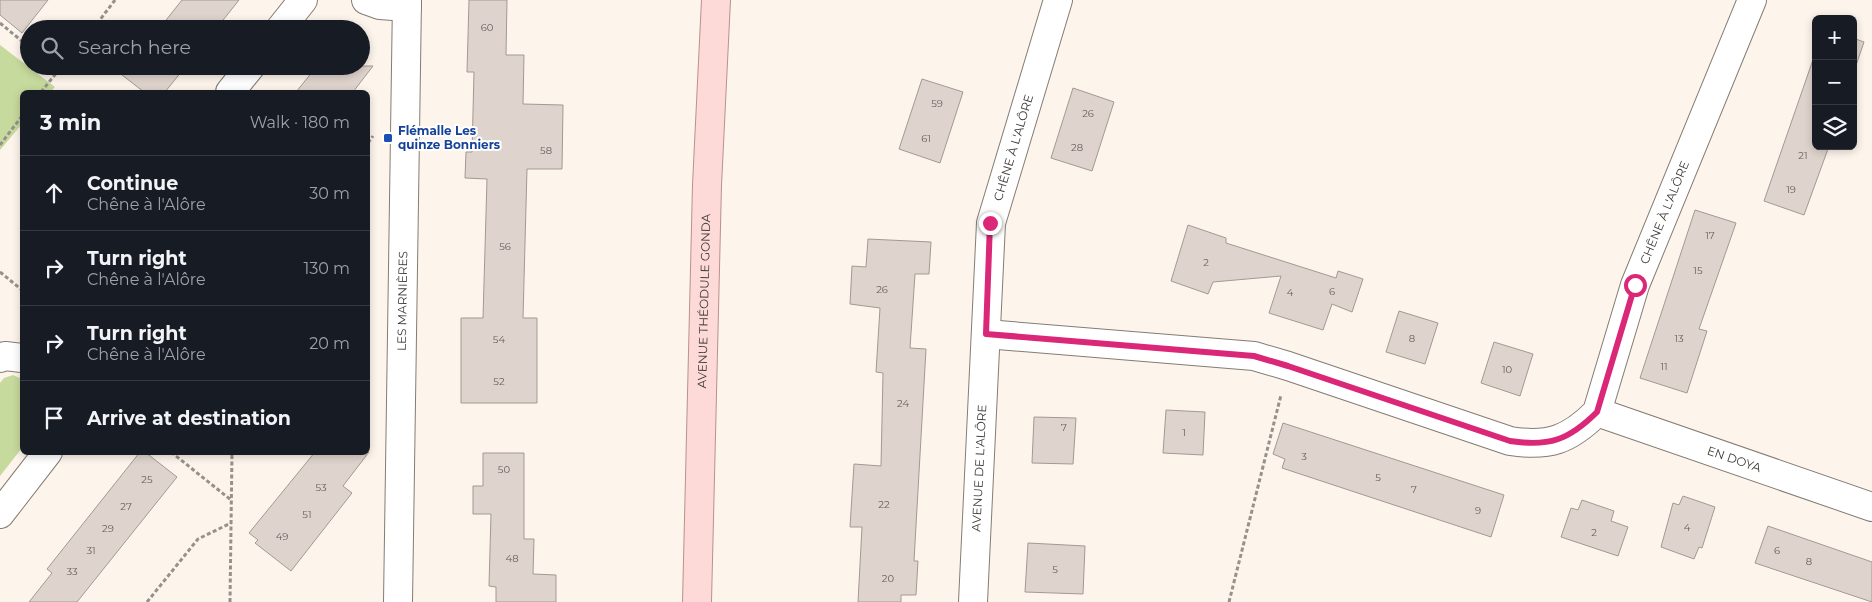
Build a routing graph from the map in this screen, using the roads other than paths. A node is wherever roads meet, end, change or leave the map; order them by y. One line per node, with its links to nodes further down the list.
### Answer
1 (303, 0): 7 (street)
2 (366, 0): 6 (street)
3 (716, 0): 16 (main road, AVENUE THÉODULE GONDA)
4 (1058, 0): 10 (street, CHÊNE À L'ALÔRE)
5 (1752, 0): 11 (street, CHÊNE À L'ALÔRE)
6 (407, 3): 15 (street, LES MARNIÈRES)
7 (287, 20)
8 (244, 75): 9 (street)
9 (232, 90)
10 (986, 334): 11 (street); 17 (street, AVENUE DE L'ALÔRE)
11 (1597, 412): 13 (street, EN DOYA)
12 (46, 455): 14 (street)
13 (1872, 507)
14 (0, 514)
15 (398, 602)
16 (697, 602)
17 (973, 602)

